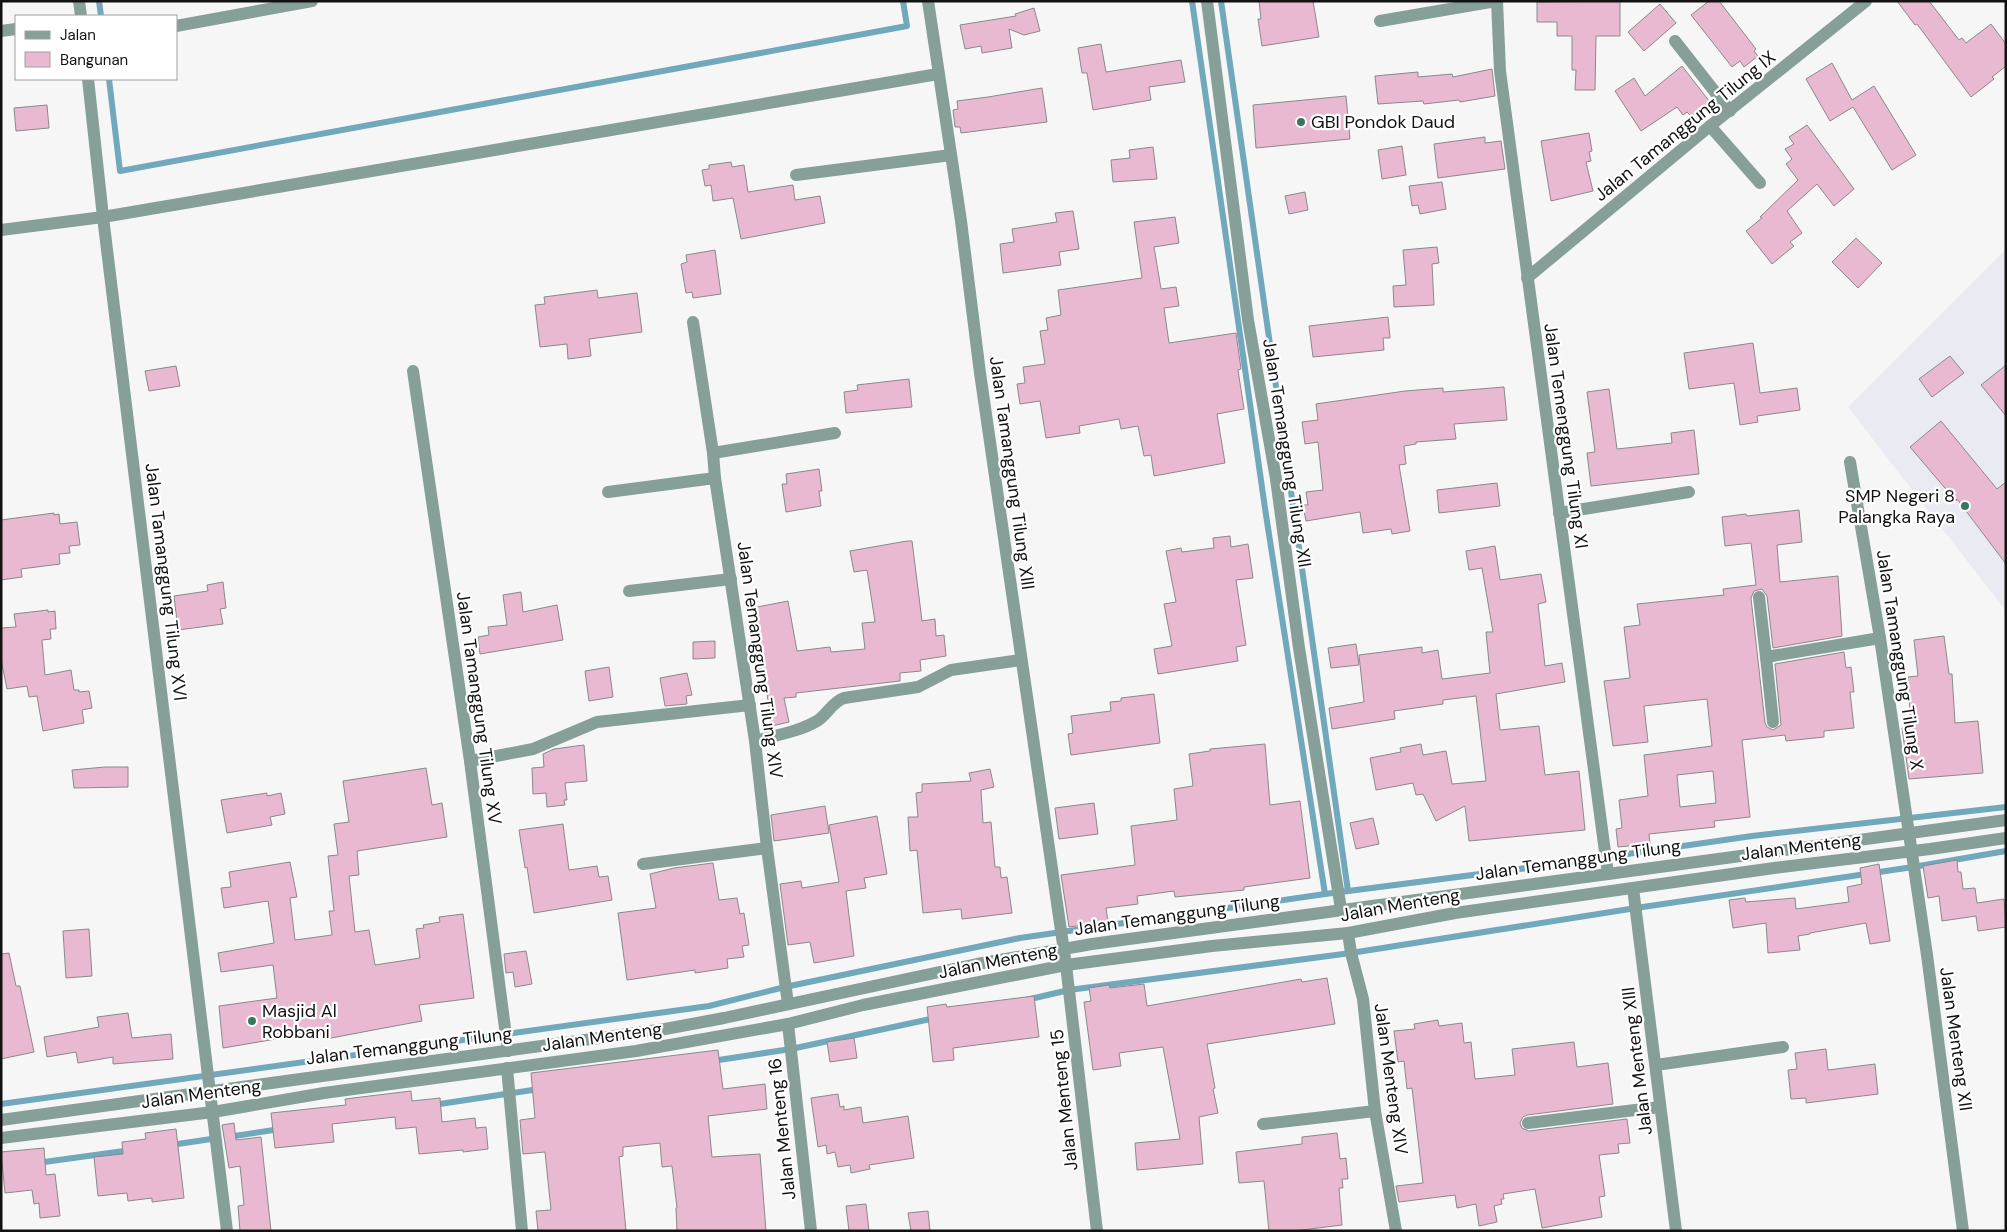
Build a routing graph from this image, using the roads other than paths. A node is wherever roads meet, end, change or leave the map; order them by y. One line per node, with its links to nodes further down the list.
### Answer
1 (78, 1): 7 (street)
2 (312, 1): 9 (street)
3 (928, 1): 13 (street, Jalan Tamanggung Tilung XIII)
4 (1207, 1): 50 (street, Jalan Temanggung Tilung XII)
5 (1496, 1): 8 (street); 22 (street, Jalan Temenggung Tilung XI)
6 (1866, 1): 15 (street, Jalan Tamanggung Tilung IX)
7 (80, 15)
8 (1380, 21)
9 (178, 26)
10 (15, 29): 11 (street)
11 (1, 31)
12 (1675, 41): 15 (street)
13 (938, 74): 17 (street, Jalan Tamanggung Tilung XIII); 20 (street)
14 (88, 80): 20 (street, Jalan Tamanggung Tilung XVI)
15 (1730, 112): 16 (street, Jalan Tamanggung Tilung IX)
16 (1710, 126): 19 (street); 22 (street, Jalan Tamanggung Tilung IX)
17 (951, 155): 18 (street); 37 (street, Jalan Tamanggung Tilung XIII)
18 (796, 175)
19 (1760, 183)
20 (103, 217): 21 (street); 60 (street, Jalan Tamanggung Tilung XVI)
21 (1, 230)
22 (1527, 278): 31 (street, Jalan Temenggung Tilung XI)
23 (693, 322): 26 (street, Jalan Temanggung Tilung XIV)
24 (413, 371): 41 (street, Jalan Tamanggung Tilung XV)
25 (835, 433): 26 (street)
26 (713, 453): 28 (street, Jalan Temanggung Tilung XIV)
27 (1850, 462): 35 (street, Jalan Tamanggung Tilung X)
28 (715, 478): 29 (street); 32 (street, Jalan Temanggung Tilung XIV)
29 (608, 492)
30 (1689, 492): 31 (street)
31 (1559, 513): 48 (street, Jalan Temenggung Tilung XI)
32 (731, 579): 33 (street); 38 (street, Jalan Temanggung Tilung XIV)
33 (629, 591)
34 (1759, 596): 36 (street)
35 (1880, 638): 36 (street); 43 (street, Jalan Tamanggung Tilung X)
36 (1766, 657): 39 (street)
37 (1021, 660): 40 (street); 52 (street, Jalan Tamanggung Tilung XIII)
38 (750, 705): 40 (street, Jalan Temanggung Tilung XIV); 41 (street)
39 (1773, 722)
40 (756, 741): 45 (street, Jalan Temanggung Tilung XIV)
41 (470, 761): 57 (street, Jalan Tamanggung Tilung XV)
42 (2006, 820): 43 (street, Jalan Temanggung Tilung)
43 (1908, 834): 46 (street, Jalan Tamanggung Tilung X); 48 (street, Jalan Temanggung Tilung)
44 (2006, 838): 46 (street, Jalan Menteng)
45 (767, 848): 47 (street); 54 (street, Jalan Temanggung Tilung XIV)
46 (1910, 852): 49 (street, Jalan Menteng); 74 (street, Jalan Menteng XII)
47 (643, 864)
48 (1608, 874): 50 (street, Jalan Temanggung Tilung)
49 (1633, 888): 51 (street, Jalan Menteng); 58 (street, Jalan Menteng XIII)
50 (1341, 909): 52 (street, Jalan Temanggung Tilung)
51 (1348, 933): 53 (street, Jalan Menteng); 62 (street, Jalan Menteng XIV)
52 (1063, 950): 53 (street, Jalan Menteng 15); 54 (street, Jalan Temanggung Tilung)
53 (1066, 966): 55 (street, Jalan Menteng); 71 (street, Jalan Menteng 15)
54 (788, 1004): 57 (street, Jalan Temanggung Tilung)
55 (788, 1024): 59 (street, Jalan Menteng); 70 (street, Jalan Menteng 16)
56 (1784, 1047): 58 (street)
57 (508, 1051): 60 (street, Jalan Temanggung Tilung)
58 (1656, 1065): 61 (street, Jalan Menteng XIII)
59 (507, 1068): 63 (street, Jalan Menteng); 69 (street)
60 (211, 1090): 63 (street, Jalan Tamanggung Tilung XVI); 64 (street, Jalan Temanggung Tilung)
61 (1660, 1107): 65 (street); 73 (street, Jalan Menteng XIII)
62 (1375, 1111): 66 (street); 72 (street, Jalan Menteng XIV)
63 (213, 1112): 67 (street, Jalan Menteng); 68 (street, Jalan Tamanggung Tilung XVI)
64 (1, 1120)
65 (1528, 1123)
66 (1263, 1124)
67 (1, 1138)
68 (227, 1231)
69 (522, 1231)
70 (811, 1231)
71 (1096, 1231)
72 (1396, 1231)
73 (1676, 1231)
74 (1963, 1231)

